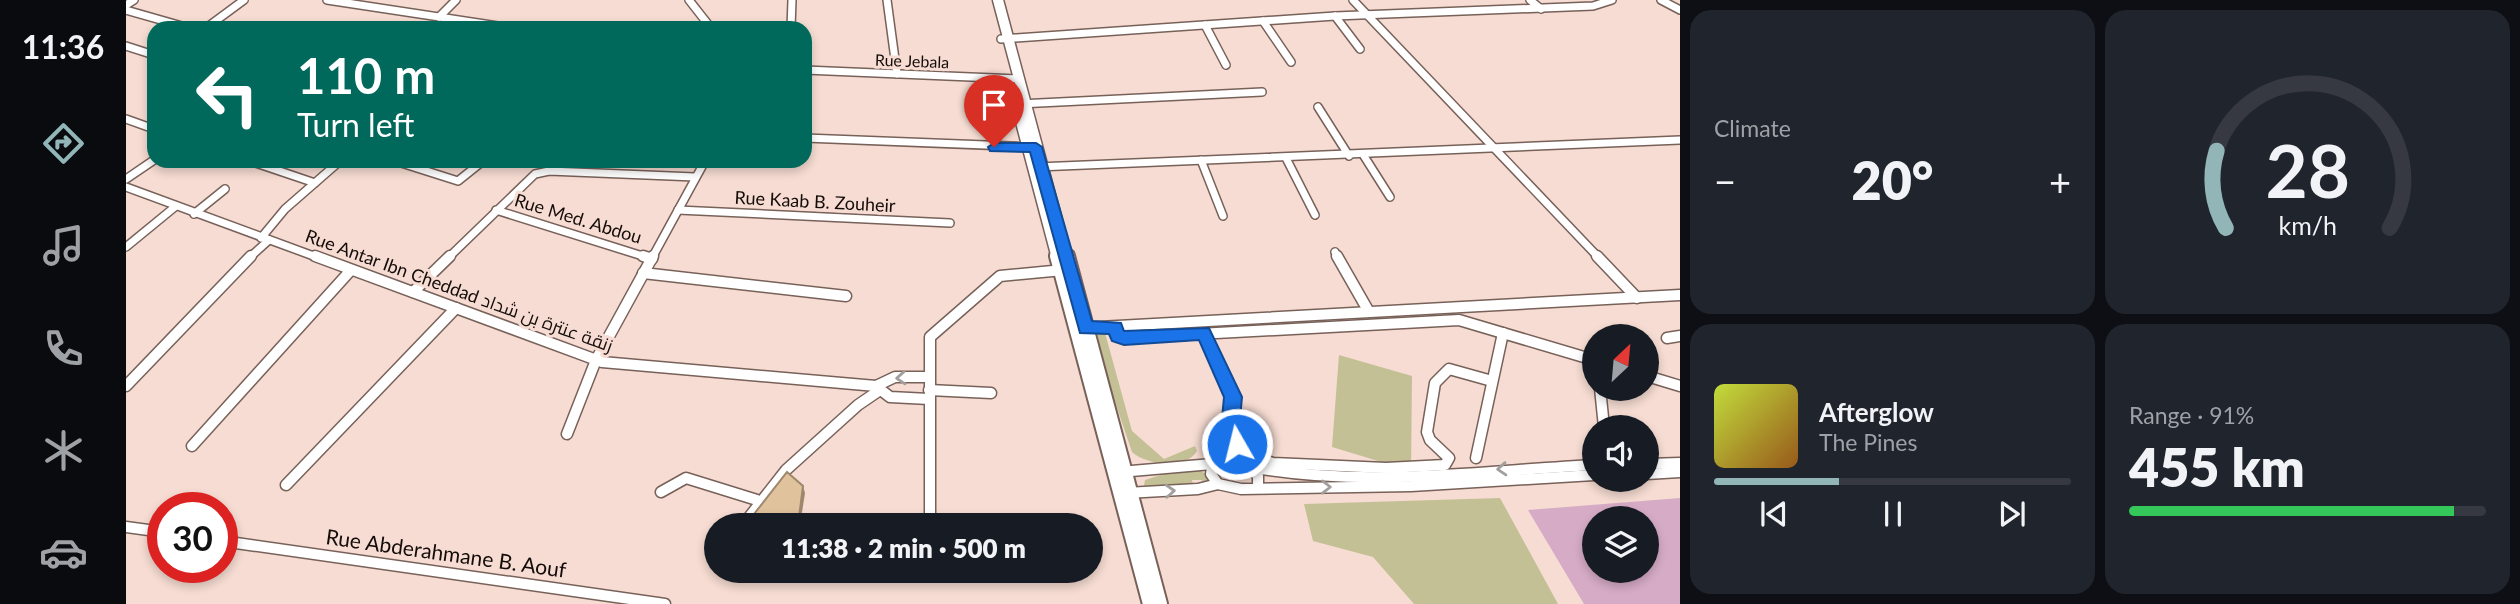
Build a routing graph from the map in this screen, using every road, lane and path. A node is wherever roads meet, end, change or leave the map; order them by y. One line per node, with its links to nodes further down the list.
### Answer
1 (134, 0): 15 (street)
2 (244, 0): 23 (street)
3 (327, 0): 20 (street)
4 (456, 0): 20 (street)
5 (689, 0): 25 (street)
6 (792, 0): 26 (street)
7 (887, 0): 36 (street)
8 (991, 0): 29 (street)
9 (998, 0): 29 (street)
10 (1353, 0): 19 (street)
11 (1500, 0): 16 (street)
12 (1530, 0): 17 (street)
13 (1612, 0): 17 (street)
14 (1661, 0): 18 (street)
15 (126, 8): 22 (street)
16 (1508, 9): 17 (street); 19 (street)
17 (1541, 9)
18 (1680, 10)
19 (1366, 14): 21 (street); 46 (street)
20 (439, 16): 24 (street)
21 (1335, 16): 27 (street); 31 (street)
22 (167, 21)
23 (216, 21)
24 (468, 21)
25 (706, 21)
26 (791, 21)
27 (1263, 21): 28 (street); 33 (street)
28 (1205, 24): 29 (street); 34 (street)
29 (1005, 39): 37 (street)
30 (126, 47): 32 (street)
31 (1360, 49)
32 (147, 53)
33 (1291, 62)
34 (1226, 65)
35 (812, 70): 36 (street, Rue Jebala)
36 (897, 74): 37 (street, Rue Jebala)
37 (1014, 79): 39 (street)
38 (1262, 92): 39 (street)
39 (1020, 104): 45 (street)
40 (1318, 107): 47 (street)
41 (126, 119): 42 (street)
42 (147, 126)
43 (812, 138): 45 (street)
44 (1680, 140): 46 (street)
45 (1031, 147): 52 (street)
46 (1494, 149): 48 (street); 81 (street)
47 (1349, 156): 48 (street); 49 (street)
48 (1364, 156): 63 (street)
49 (1286, 158): 50 (street); 68 (street)
50 (1201, 160): 52 (street); 69 (street)
51 (147, 165): 59 (street)
52 (1036, 167): 76 (street)
53 (271, 168): 60 (street)
54 (332, 168): 60 (street)
55 (417, 168): 56 (street)
56 (474, 168)
57 (701, 168): 58 (street, Rue Med. Abdou)
58 (695, 177): 65 (street); 66 (street, Rue Med. Abdou)
59 (126, 179)
60 (315, 183): 71 (street)
61 (126, 187): 64 (street, Rue Antar Ibn Cheddad زنقة عنترة بن شداد)
62 (225, 189): 67 (street)
63 (1390, 197)
64 (176, 206): 67 (street, Rue Antar Ibn Cheddad زنقة عنترة بن شداد); 72 (street)
65 (496, 210): 74 (street, Rue Med. Abdou); 78 (street)
66 (678, 210): 70 (street, Rue Kaab B. Zouheir); 74 (street, Rue Med. Abdou)
67 (194, 214): 71 (street, Rue Antar Ibn Cheddad زنقة عنترة بن شداد)
68 (1315, 215)
69 (1223, 216)
70 (950, 223)
71 (265, 239): 75 (street, Rue Antar Ibn Cheddad زنقة عنترة بن شداد); 95 (street)
72 (126, 247)
73 (1335, 252): 83 (street)
74 (652, 259): 77 (street, Rue Med. Abdou)
75 (351, 270): 78 (street, Rue Antar Ibn Cheddad زنقة عنترة بن شداد); 101 (street)
76 (1065, 270): 85 (street); 92 (street)
77 (643, 273): 79 (street); 91 (street, Rue Med. Abdou)
78 (413, 292): 82 (street, Rue Antar Ibn Cheddad زنقة عنترة بن شداد)
79 (846, 296)
80 (1680, 296): 81 (street)
81 (1637, 298): 83 (street)
82 (457, 309): 91 (street, Rue Antar Ibn Cheddad زنقة عنترة بن شداد); 113 (street)
83 (1369, 312): 84 (street)
84 (1115, 327): 85 (street); 87 (street)
85 (1081, 328): 108 (street)
86 (1503, 332): 87 (street); 90 (street); 94 (street)
87 (1204, 333): 94 (street)
88 (1680, 336): 89 (street)
89 (1667, 338)
90 (1582, 356)
91 (596, 360): 97 (street, Rue Antar Ibn Cheddad زنقة عنترة بن شداد); 100 (street, Rue Med. Abdou)
92 (928, 377): 97 (street, one-way to 97); 99 (street)
93 (1659, 380): 96 (street)
94 (1492, 381): 102 (street)
95 (126, 386)
96 (1680, 386)
97 (878, 388): 99 (street); 117 (street)
98 (991, 393): 99 (street)
99 (929, 394): 119 (street)
100 (567, 434)
101 (192, 446)
102 (1476, 458)
103 (1680, 463): 105 (street)
104 (1212, 464): 107 (street); 108 (street); 112 (street)
105 (1659, 464)
106 (1582, 466): 107 (street, one-way to 107)
107 (1251, 467): 114 (street)
108 (1120, 472): 116 (street)
109 (1680, 472): 110 (street)
110 (1659, 473)
111 (1582, 476): 114 (street, one-way to 111)
112 (1218, 484): 114 (street); 116 (street, one-way to 112)
113 (286, 485)
114 (1258, 487)
115 (661, 492): 117 (street)
116 (1125, 494): 124 (street); 125 (street)
117 (757, 500): 118 (street)
118 (750, 513)
119 (930, 513)
120 (126, 527): 121 (street)
121 (147, 530)
122 (238, 543): 123 (street, Rue Abderahmane B. Aouf)
123 (665, 604)
124 (1150, 604)
125 (1160, 604)

